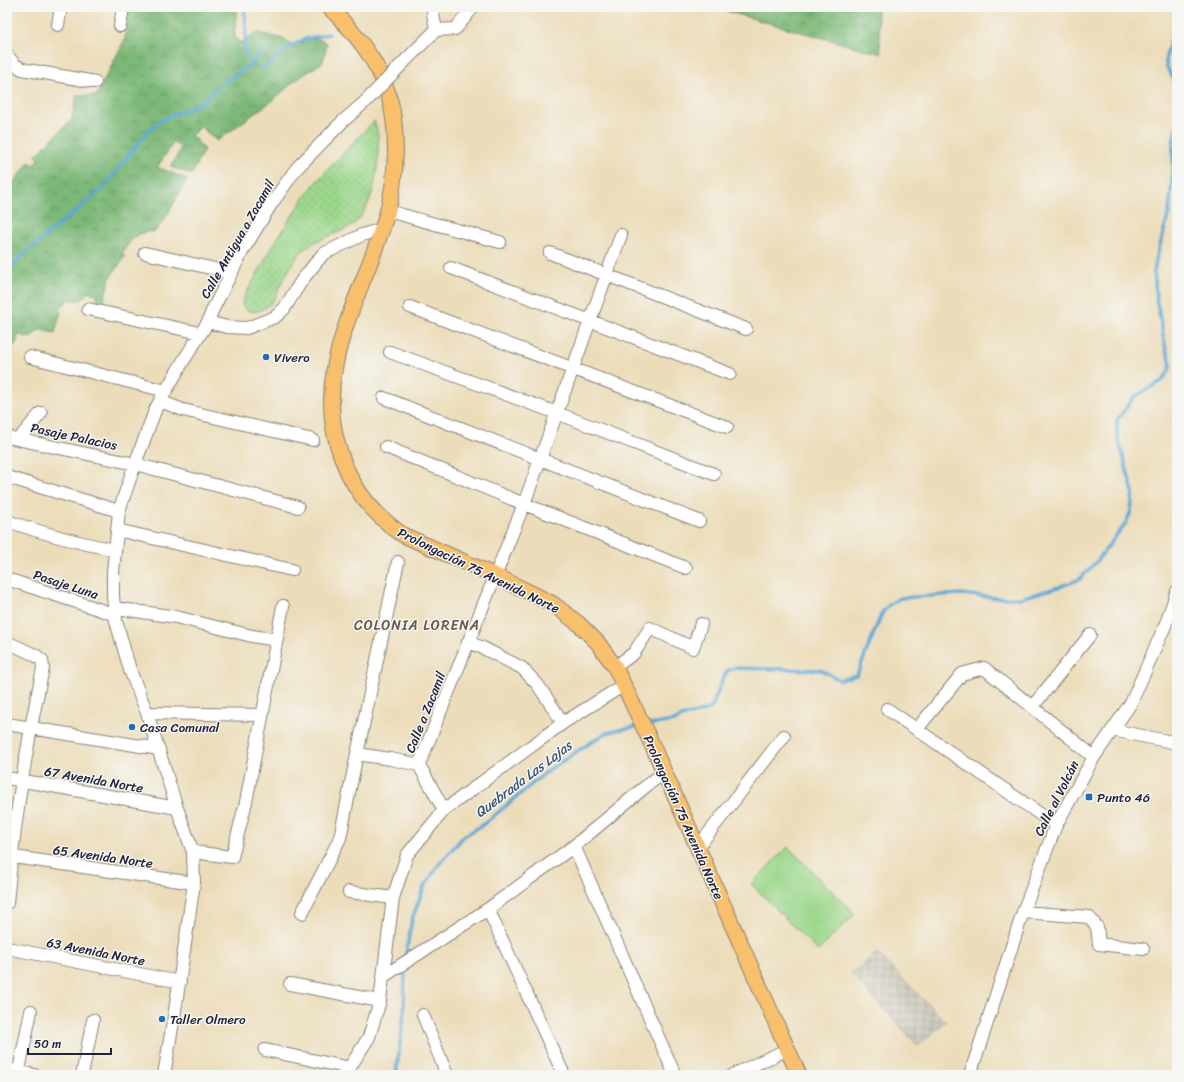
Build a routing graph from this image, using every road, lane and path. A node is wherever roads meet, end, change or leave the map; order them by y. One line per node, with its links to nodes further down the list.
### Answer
1 (61, 7): 6 (street)
2 (123, 7): 7 (street)
3 (329, 7): 11 (main road, Prolongación 75 Avenida Norte)
4 (434, 7): 8 (street)
5 (473, 7): 8 (street)
6 (58, 25)
7 (120, 26)
8 (436, 30): 18 (street, Calle Antigua a Zacamil, bridge)
9 (7, 54): 10 (street)
10 (95, 82)
11 (388, 212): 12 (main road, Prolongación 75 Avenida Norte); 14 (street)
12 (382, 229): 23 (street); 52 (main road, Prolongación 75 Avenida Norte)
13 (622, 235): 19 (street, Calle a Zacamil)
14 (500, 242)
15 (145, 253): 18 (street)
16 (550, 253): 19 (street)
17 (451, 268): 22 (street)
18 (232, 273): 23 (street, Calle Antigua a Zacamil)
19 (607, 275): 22 (street, Calle a Zacamil); 24 (street)
20 (410, 307): 28 (street)
21 (88, 309): 25 (street)
22 (591, 321): 28 (street, Calle a Zacamil); 29 (street)
23 (208, 322): 25 (street, Calle Antigua a Zacamil)
24 (746, 329)
25 (200, 333): 30 (street, Calle Antigua a Zacamil)
26 (390, 352): 33 (street)
27 (30, 357): 30 (street)
28 (573, 369): 33 (street, Calle a Zacamil); 34 (street)
29 (730, 374)
30 (163, 396): 36 (street); 39 (street, Calle Antigua a Zacamil)
31 (384, 398): 38 (street)
32 (41, 413): 35 (street)
33 (557, 413): 38 (street, Calle a Zacamil); 40 (street)
34 (727, 427)
35 (13, 438): 39 (street, Pasaje Palacios)
36 (313, 440)
37 (386, 447): 42 (street)
38 (540, 459): 42 (street, Calle a Zacamil); 46 (street)
39 (135, 464): 43 (street, Pasaje Palacios); 44 (street, Calle Antigua a Zacamil)
40 (714, 474)
41 (7, 477): 44 (street)
42 (524, 504): 50 (street); 52 (street, Calle a Zacamil)
43 (298, 507)
44 (119, 511): 47 (street, Calle Antigua a Zacamil)
45 (7, 521): 48 (street)
46 (699, 521)
47 (117, 530): 48 (street, Calle Antigua a Zacamil); 51 (street)
48 (115, 550): 56 (street, Calle Antigua a Zacamil)
49 (398, 562): 76 (street)
50 (686, 568)
51 (292, 570)
52 (494, 575): 61 (street, Calle a Zacamil); 62 (main road, Prolongación 75 Avenida Norte)
53 (7, 579): 56 (street, Pasaje Luna)
54 (1177, 591): 72 (street, Calle al Volcán)
55 (283, 606): 59 (street)
56 (115, 611): 59 (street, Pasaje Luna); 66 (street, Calle Antigua a Zacamil)
57 (701, 624): 62 (street)
58 (1090, 635): 64 (street)
59 (277, 640): 67 (street)
60 (7, 642): 70 (street)
61 (468, 642): 68 (street); 78 (street, Calle a Zacamil)
62 (615, 667): 63 (main road, Prolongación 75 Avenida Norte)
63 (624, 686): 68 (street); 79 (main road, Prolongación 75 Avenida Norte)
64 (1032, 706): 71 (street); 77 (street)
65 (887, 709): 71 (street)
66 (147, 713): 67 (street); 75 (street, Calle Antigua a Zacamil)
67 (262, 715): 87 (street)
68 (563, 723): 83 (street)
69 (7, 724): 70 (street)
70 (30, 729): 75 (street); 81 (street)
71 (917, 729): 84 (street)
72 (1112, 730): 74 (street); 77 (street, Calle al Volcán)
73 (784, 736): 86 (street)
74 (1177, 743)
75 (159, 749): 82 (street, Calle Antigua a Zacamil)
76 (357, 754): 78 (street); 95 (street)
77 (1094, 756): 84 (street, Calle al Volcán)
78 (419, 765): 83 (street, Calle a Zacamil)
79 (665, 773): 85 (street); 86 (main road, Prolongación 75 Avenida Norte)
80 (7, 778): 81 (street, 67 Avenida Norte)
81 (21, 781): 82 (street, 67 Avenida Norte); 88 (street)
82 (177, 808): 87 (street, Calle Antigua a Zacamil)
83 (444, 810): 91 (street)
84 (1056, 824): 94 (street, Calle al Volcán)
85 (574, 846): 93 (street); 114 (street)
86 (698, 847): 105 (main road, Prolongación 75 Avenida Norte)
87 (193, 852): 89 (street, Calle Antigua a Zacamil)
88 (9, 857): 89 (street, 65 Avenida Norte); 92 (street)
89 (194, 883): 99 (street, Calle Antigua a Zacamil)
90 (349, 892): 91 (street)
91 (393, 898): 98 (street)
92 (7, 903)
93 (488, 909): 98 (street); 113 (street)
94 (1023, 912): 97 (street); 117 (street, Calle al Volcán)
95 (302, 913)
96 (7, 948): 99 (street, 63 Avenida Norte)
97 (1144, 949)
98 (384, 976): 101 (street)
99 (180, 982): 111 (street, Calle Antigua a Zacamil)
100 (290, 984): 101 (street)
101 (380, 1001): 108 (street)
102 (31, 1011): 107 (street)
103 (423, 1015): 112 (street)
104 (93, 1020): 110 (street)
105 (788, 1049): 115 (street); 116 (main road, Prolongación 75 Avenida Norte)
106 (265, 1050): 108 (street)
107 (15, 1072): 109 (street)
108 (348, 1072)
109 (35, 1075)
110 (82, 1075)
111 (164, 1075)
112 (447, 1075)
113 (564, 1075)
114 (675, 1075)
115 (733, 1075)
116 (799, 1075)
117 (970, 1075)

